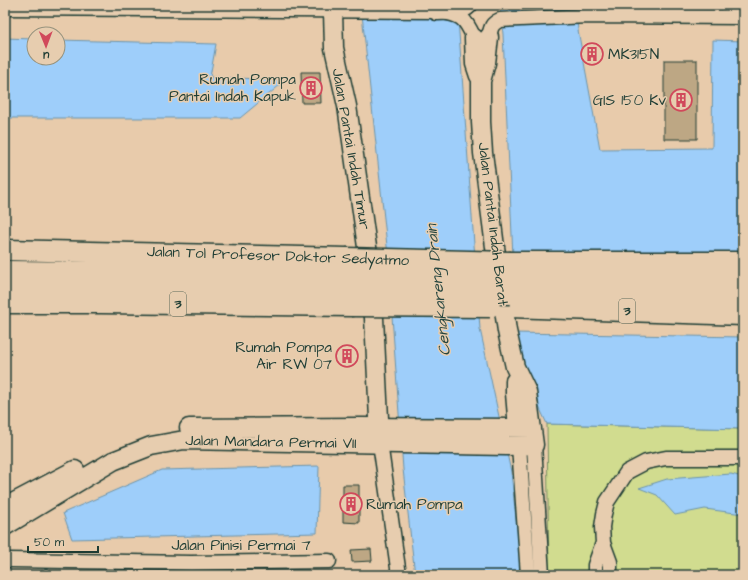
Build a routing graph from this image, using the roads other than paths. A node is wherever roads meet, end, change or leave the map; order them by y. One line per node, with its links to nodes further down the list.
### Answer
1 (5, 8): 2 (street)
2 (342, 10): 4 (street); 17 (main road, Jalan Pantai Indah Timur)
3 (463, 10): 4 (main road); 6 (street)
4 (437, 12)
5 (743, 17): 6 (street)
6 (481, 37): 20 (main road, Jalan Pantai Indah Barat)
7 (5, 250): 11 (highway, Jalan Tol Profesor Doktor Sedyatmo / 3)
8 (743, 262): 13 (highway, Jalan Tol Profesor Doktor Sedyatmo / 3)
9 (5, 271): 11 (highway, Jalan Tol Profesor Doktor Sedyatmo / 3)
10 (743, 281): 13 (highway, Jalan Tol Profesor Doktor Sedyatmo / 3)
11 (349, 282): 12 (highway, Jalan Tol Profesor Doktor Sedyatmo / 3); 13 (highway, Jalan Tol Profesor Doktor Sedyatmo / 3, bridge); 13 (highway, Jalan Tol Profesor Doktor Sedyatmo / 3, bridge); 15 (highway, Jalan Tol Profesor Doktor Sedyatmo / 3)
12 (5, 285)
13 (511, 285): 14 (highway, Jalan Tol Profesor Doktor Sedyatmo / 3); 16 (highway, Jalan Tol Profesor Doktor Sedyatmo / 3)
14 (743, 297)
15 (5, 303)
16 (743, 315)
17 (377, 382): 18 (main road, Jalan Pantai Indah Timur); 19 (main road, Jalan Pantai Indah Timur)
18 (359, 427): 19 (main road, Jalan Mandara Permai VII); 22 (main road, Jalan Mandara Permai VII)
19 (388, 435): 20 (main road, Jalan Mandara Permai VII); 23 (main road, Jalan Mandara Permai VII); 28 (street, Jalan Pantai Indah Timur)
20 (519, 437): 29 (street, Jalan Pantai Indah Barat); 30 (street, Jalan Pantai Indah Barat)
21 (743, 458): 24 (street)
22 (5, 507)
23 (5, 526)
24 (603, 543): 31 (street); 32 (street)
25 (9, 560): 27 (street, Jalan Pinisi Permai 7)
26 (329, 561): 27 (street, Jalan Pinisi Permai 7)
27 (191, 569)
28 (399, 575)
29 (528, 575)
30 (542, 575)
31 (594, 575)
32 (610, 575)

